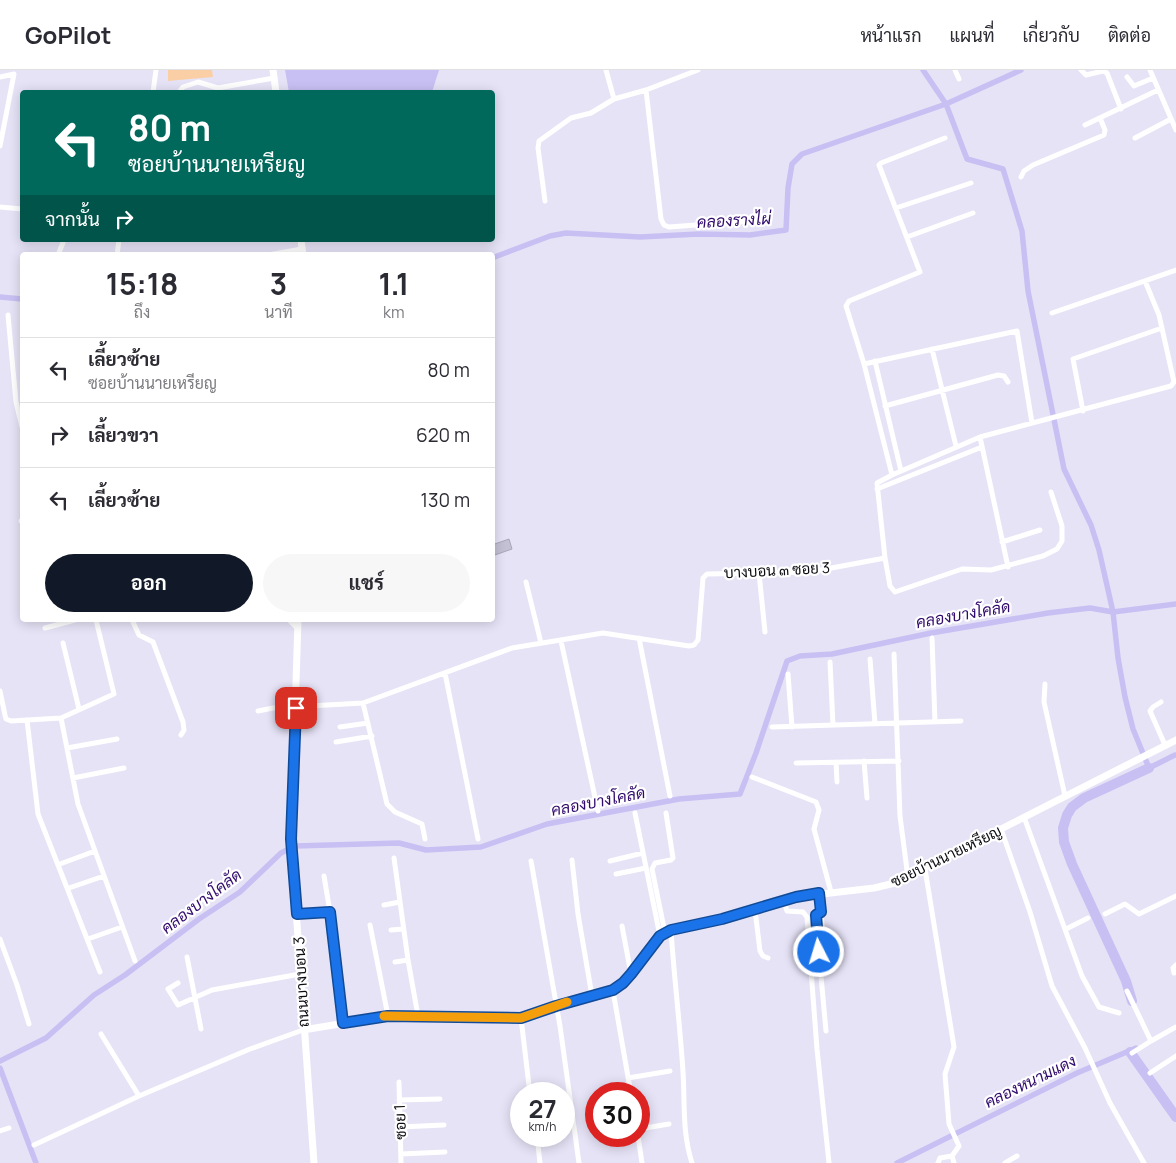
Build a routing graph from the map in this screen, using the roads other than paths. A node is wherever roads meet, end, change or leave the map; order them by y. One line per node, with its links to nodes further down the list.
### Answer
1 (156, 70): 13 (street)
2 (273, 70): 10 (street)
3 (606, 70): 18 (street)
4 (698, 70): 16 (street)
5 (955, 70): 12 (street)
6 (1081, 70): 19 (street)
7 (1150, 70): 11 (street)
8 (0, 76): 26 (street)
9 (1128, 77): 11 (street)
10 (274, 78): 14 (street); 15 (street)
11 (1153, 78): 17 (street)
12 (958, 79)
13 (153, 90)
14 (180, 90)
15 (276, 90)
16 (646, 90): 18 (street); 34 (street)
17 (1158, 90): 19 (street); 21 (street)
18 (614, 99): 29 (street)
19 (1121, 108): 20 (street)
20 (1100, 118): 22 (street); 27 (street)
21 (1170, 119): 23 (street); 25 (street)
22 (1085, 124)
23 (1176, 130)
24 (945, 138): 31 (street)
25 (1134, 138)
26 (0, 146)
27 (1021, 177)
28 (971, 183): 31 (street)
29 (545, 200)
30 (0, 207): 32 (street)
31 (896, 208): 35 (street)
32 (20, 209)
33 (973, 212): 35 (street)
34 (750, 221)
35 (907, 236): 43 (street)
36 (1176, 270): 37 (street)
37 (1144, 281): 38 (street); 40 (street)
38 (1052, 313)
39 (8, 315): 48 (street)
40 (1162, 328): 47 (street); 47 (street)
41 (932, 349): 42 (street); 45 (street); 49 (street)
42 (875, 361): 43 (street); 46 (street)
43 (864, 364): 54 (street)
44 (1008, 382): 45 (street)
45 (941, 390): 46 (street); 51 (street)
46 (885, 406): 53 (street)
47 (1083, 411): 49 (street)
48 (20, 419)
49 (1032, 423): 50 (street)
50 (980, 437): 51 (street); 52 (street)
51 (956, 446): 53 (street)
52 (982, 447): 55 (street); 58 (street)
53 (902, 471): 54 (street)
54 (892, 475): 55 (street)
55 (877, 489): 59 (street)
56 (1051, 492): 60 (street)
57 (1040, 530): 58 (street)
58 (1002, 542): 60 (street)
59 (885, 558): 60 (street); 61 (street, บางบอน ๓ ซอย 3)
60 (1008, 566)
61 (759, 572): 70 (street); 71 (street, บางบอน ๓ ซอย 3)
62 (526, 582): 75 (street)
63 (68, 622): 68 (street)
64 (96, 622): 86 (street)
65 (133, 622): 99 (street)
66 (291, 622): 69 (street)
67 (298, 622): 69 (street, ถนนบางบอน 3)
68 (45, 628)
69 (298, 629): 85 (street, ถนนบางบอน 3)
70 (765, 632)
71 (638, 638): 73 (street, บางบอน ๓ ซอย 3); 114 (street)
72 (932, 638): 91 (street)
73 (561, 640): 75 (street, บางบอน ๓ ซอย 3); 117 (street)
74 (63, 643): 86 (street)
75 (540, 644): 79 (street, บางบอน ๓ ซอย 3)
76 (894, 654): 94 (street)
77 (870, 659): 93 (street)
78 (830, 662): 95 (street)
79 (445, 673): 84 (street, บางบอน ๓ ซอย 3); 122 (street)
80 (788, 674): 98 (street)
81 (1045, 684): 115 (street)
82 (0, 691): 89 (street)
83 (1162, 702): 104 (street)
84 (363, 703): 85 (street, บางบอน ๓ ซอย 3); 92 (street)
85 (296, 708): 87 (street, บางบอน ๓ ซอย 3); 147 (street, ถนนบางบอน 3)
86 (79, 710): 88 (street)
87 (258, 711)
88 (61, 718): 89 (street); 105 (street)
89 (27, 720): 130 (street)
90 (962, 721): 91 (street)
91 (935, 722): 94 (street)
92 (368, 723): 96 (street); 100 (street)
93 (875, 724): 94 (street); 95 (street)
94 (897, 724): 106 (street)
95 (833, 725): 98 (street)
96 (340, 727)
97 (772, 727): 98 (street)
98 (792, 727)
99 (181, 735)
100 (372, 736): 103 (street); 123 (street)
101 (118, 739): 105 (street)
102 (1176, 740): 104 (street, ซอยบ้านนายเหรียญ)
103 (336, 742)
104 (1165, 745): 115 (street, ซอยบ้านนายเหรียญ)
105 (67, 748): 112 (street)
106 (899, 760): 107 (street); 136 (street)
107 (864, 761): 108 (street); 116 (street)
108 (836, 762): 109 (street); 113 (street)
109 (796, 763)
110 (124, 768): 112 (street)
111 (752, 777): 138 (street)
112 (73, 778): 124 (street)
113 (837, 782)
114 (670, 796)
115 (1064, 796): 120 (street, ซอยบ้านนายเหรียญ)
116 (867, 798)
117 (598, 810)
118 (666, 812): 156 (street)
119 (635, 813): 125 (street)
120 (1024, 817): 121 (street, ซอยบ้านนายเหรียญ); 154 (street)
121 (1001, 829): 132 (street, ซอยบ้านนายเหรียญ); 222 (street)
122 (478, 838)
123 (425, 839)
124 (95, 851): 130 (street); 134 (street)
125 (643, 853): 129 (street); 131 (street)
126 (394, 858): 142 (street)
127 (572, 860): 174 (street)
128 (531, 861): 175 (street)
129 (610, 861)
130 (60, 864): 137 (street)
131 (646, 868): 133 (street); 156 (street)
132 (925, 868): 136 (street, ซอยบ้านนายเหรียญ); 210 (street)
133 (616, 874)
134 (104, 876): 137 (street); 152 (street)
135 (324, 876): 145 (street)
136 (908, 878): 138 (street, ซอยบ้านนายเหรียญ)
137 (69, 888): 158 (street)
138 (831, 892): 139 (street, ซอยบ้านนายเหรียญ)
139 (819, 893): 141 (street, ซอยบ้านนายเหรียญ); 146 (street)
140 (1176, 896): 148 (street)
141 (784, 901): 144 (street, ซอยบ้านนายเหรียญ); 218 (street)
142 (400, 902): 143 (street); 153 (street)
143 (384, 905)
144 (755, 910): 156 (street, ซอยบ้านนายเหรียญ); 161 (street)
145 (330, 912): 147 (street); 180 (street)
146 (821, 912): 159 (street); 185 (street)
147 (297, 914): 167 (street, ถนนบางบอน 3)
148 (1105, 914)
149 (1088, 918): 154 (street)
150 (370, 925): 177 (street)
151 (622, 926): 168 (street)
152 (122, 927): 158 (street); 163 (street)
153 (403, 929): 155 (street); 162 (street)
154 (1066, 929): 176 (street)
155 (391, 930)
156 (666, 933): 168 (street); 217 (street)
157 (0, 939): 181 (street)
158 (88, 939): 166 (street)
159 (827, 942)
160 (187, 957): 173 (street)
161 (768, 958)
162 (408, 960): 164 (street); 178 (street)
163 (135, 962)
164 (395, 962)
165 (1176, 965): 169 (street)
166 (100, 972)
167 (300, 974): 173 (street); 184 (street, ถนนบางบอน 3)
168 (631, 974): 171 (street)
169 (1174, 974)
170 (178, 983): 173 (street)
171 (613, 990): 174 (street); 192 (street)
172 (1127, 990): 187 (street)
173 (196, 996): 183 (street)
174 (592, 996): 175 (street)
175 (556, 1006): 179 (street); 215 (street)
176 (1119, 1013)
177 (388, 1016): 178 (street); 180 (street)
178 (418, 1016): 179 (street)
179 (521, 1018): 194 (street)
180 (343, 1023): 184 (street)
181 (29, 1024)
182 (1176, 1027): 187 (street)
183 (200, 1029)
184 (304, 1030): 196 (street); 212 (street, ถนนบางบอน 3)
185 (826, 1031)
186 (101, 1034): 196 (street)
187 (1151, 1041): 188 (street)
188 (1132, 1052)
189 (1176, 1056): 191 (street)
190 (670, 1071): 192 (street)
191 (1150, 1073)
192 (628, 1078): 195 (street)
193 (399, 1082): 198 (street, ซอย 1)
194 (529, 1082)
195 (629, 1082)
196 (139, 1096): 205 (street)
197 (440, 1099): 198 (street)
198 (400, 1100): 201 (street, ซอย 1)
199 (670, 1124): 202 (street)
200 (444, 1125): 201 (street)
201 (400, 1126): 209 (street, ซอย 1)
202 (650, 1127)
203 (9, 1128): 204 (street)
204 (0, 1131)
205 (34, 1146)
206 (538, 1147): 214 (street)
207 (640, 1147): 216 (street)
208 (445, 1152): 209 (street)
209 (401, 1154): 213 (street, ซอย 1)
210 (952, 1156): 219 (street); 220 (street)
211 (1017, 1156): 221 (street)
212 (314, 1163)
213 (401, 1163)
214 (540, 1163)
215 (579, 1163)
216 (642, 1163)
217 (692, 1163)
218 (829, 1163)
219 (938, 1163)
220 (954, 1163)
221 (1005, 1163)
222 (1144, 1163)

